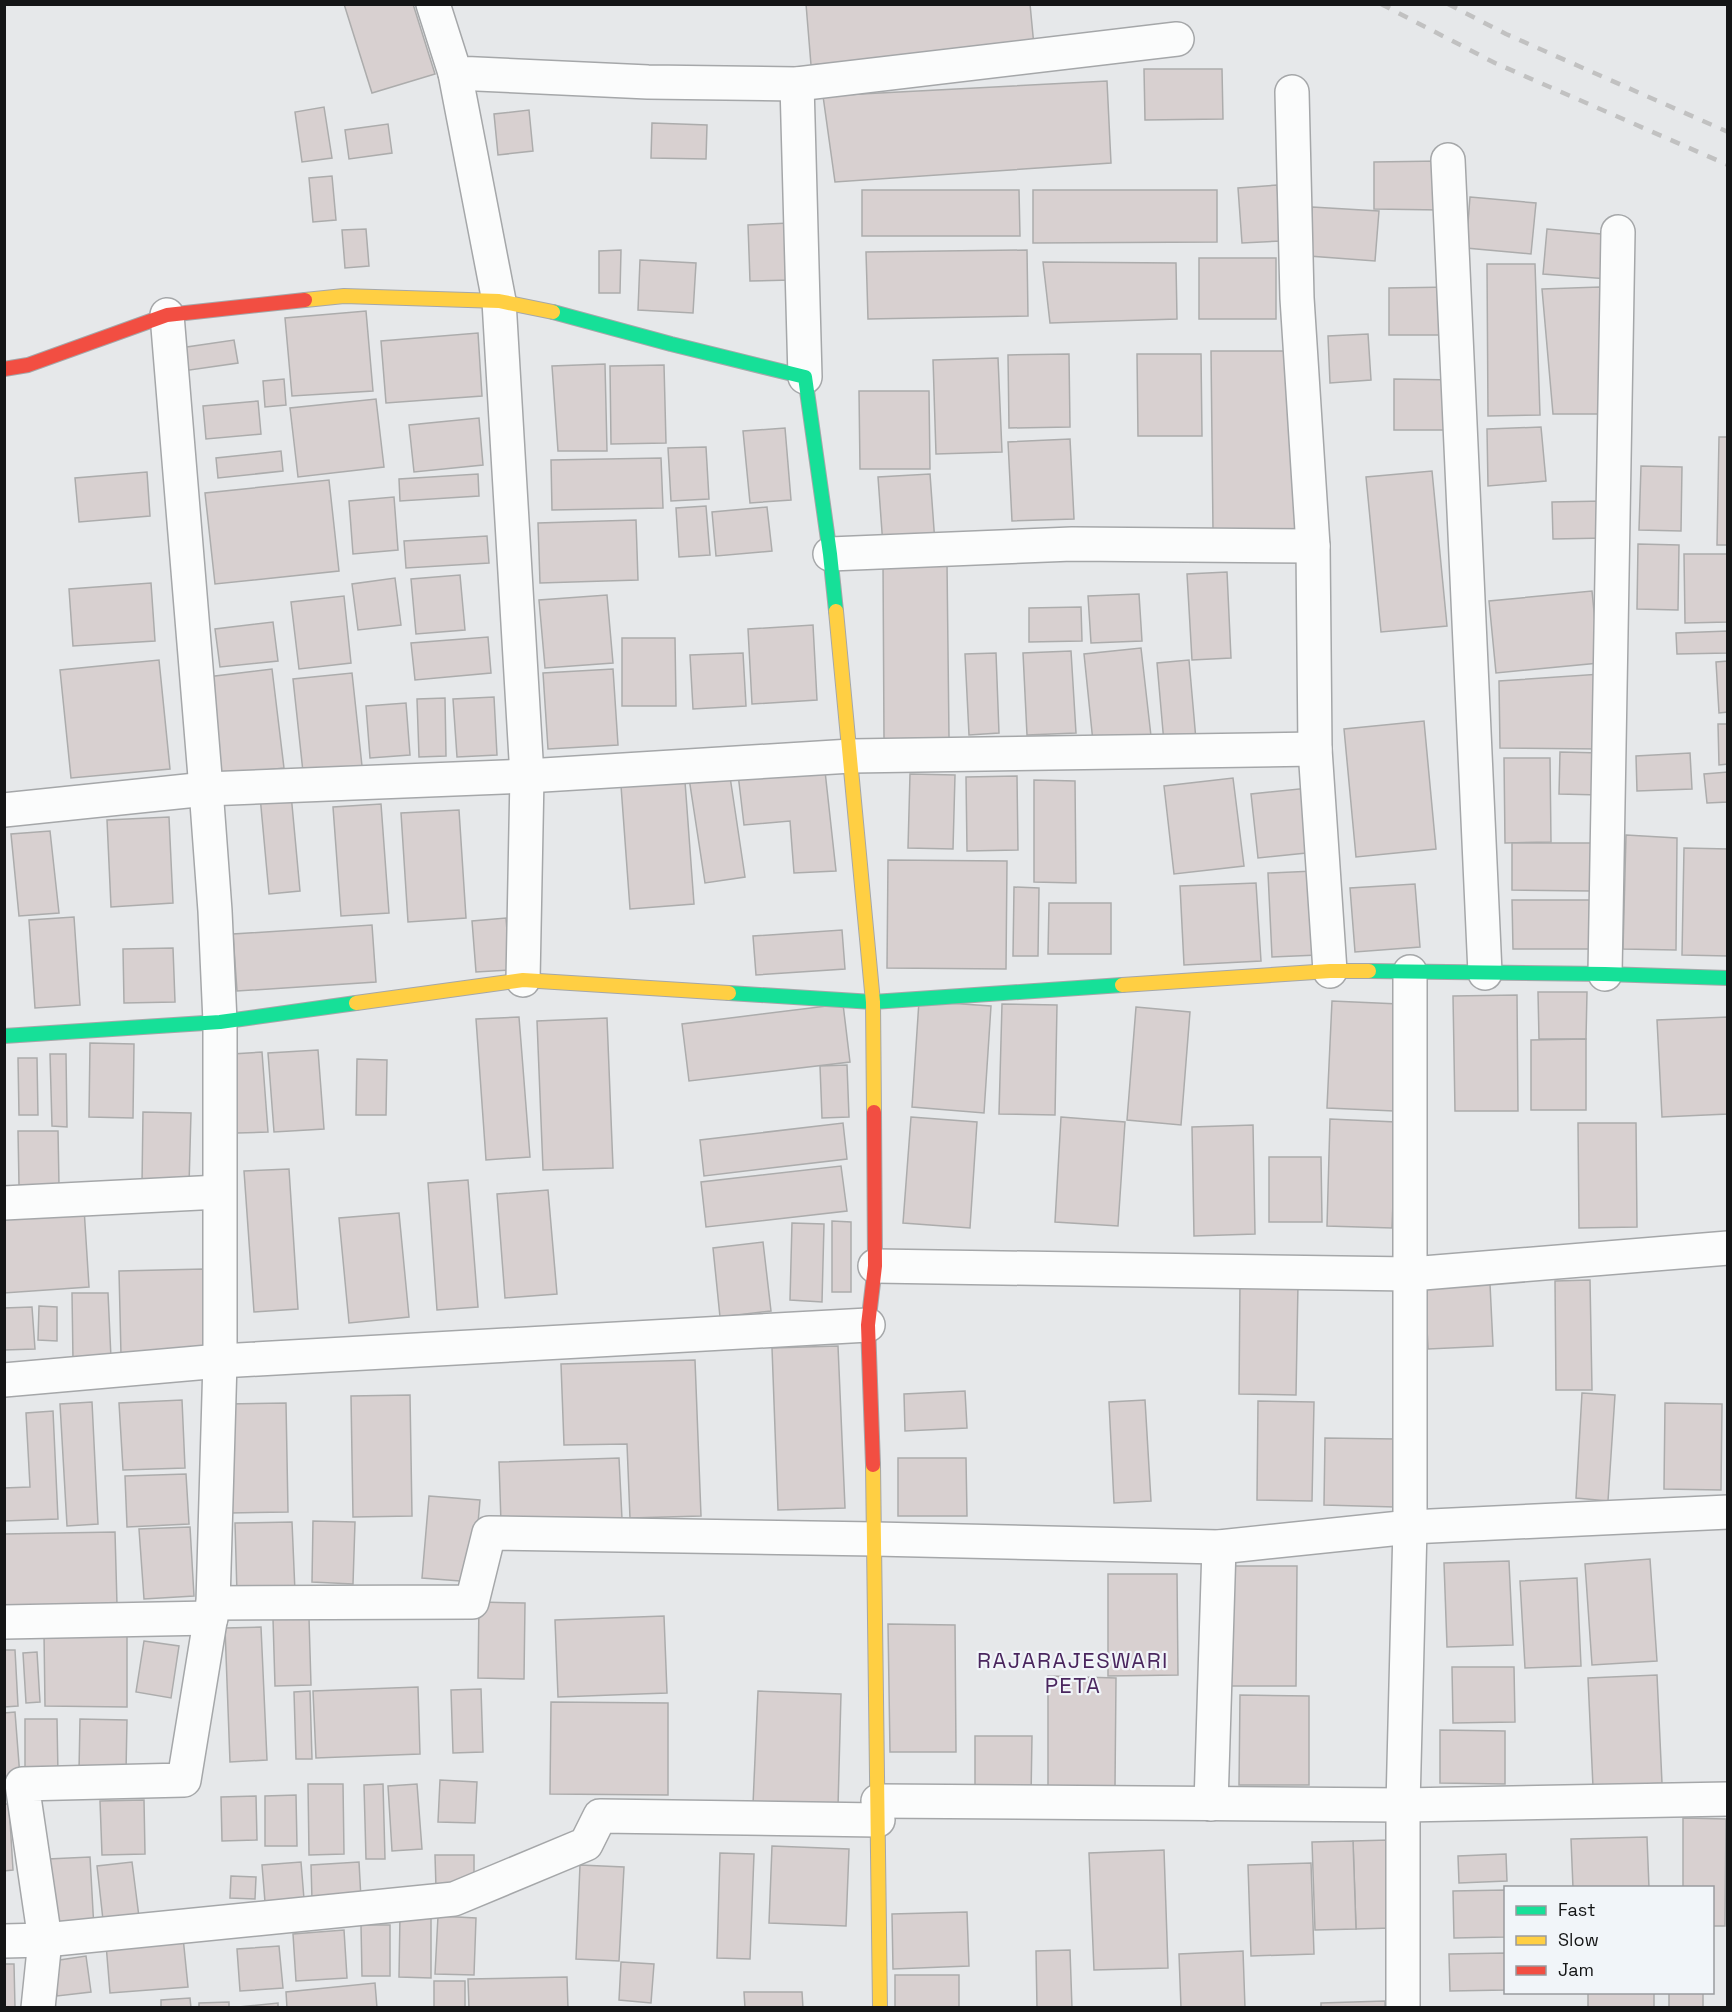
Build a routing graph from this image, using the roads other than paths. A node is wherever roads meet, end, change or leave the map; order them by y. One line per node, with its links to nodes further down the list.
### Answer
1 (433, 4): 3 (street)
2 (1177, 39): 4 (street)
3 (455, 73): 4 (street); 8 (street)
4 (796, 84): 11 (street)
5 (1292, 92): 12 (street)
6 (1448, 160): 21 (street)
7 (1618, 232): 22 (street)
8 (499, 301): 9 (street); 11 (street); 16 (street)
9 (167, 315): 10 (street); 17 (street)
10 (4, 369)
11 (805, 377): 13 (street)
12 (1313, 546): 13 (street); 14 (street)
13 (830, 554): 15 (street)
14 (1315, 749): 15 (street); 19 (street)
15 (851, 756): 16 (street); 25 (street)
16 (526, 776): 17 (street); 24 (street)
17 (206, 789): 18 (street); 26 (street)
18 (4, 810)
19 (1330, 971): 20 (street); 25 (street)
20 (1410, 972): 21 (street); 32 (street)
21 (1485, 973): 22 (street)
22 (1605, 974): 23 (street)
23 (1728, 978)
24 (523, 980): 25 (street); 26 (street)
25 (873, 1002): 31 (street)
26 (220, 1022): 27 (street); 28 (street)
27 (4, 1036)
28 (219, 1192): 29 (street); 34 (street)
29 (4, 1203)
30 (1728, 1248): 32 (street)
31 (875, 1266): 32 (street); 33 (street)
32 (1411, 1274): 37 (street)
33 (868, 1325): 34 (street); 38 (street)
34 (220, 1360): 35 (street); 40 (street)
35 (4, 1380)
36 (1728, 1512): 37 (street)
37 (1410, 1527): 39 (street); 45 (street)
38 (875, 1539): 39 (street); 40 (street); 46 (street)
39 (1219, 1546): 44 (street)
40 (212, 1611): 41 (street); 42 (street)
41 (4, 1622)
42 (13, 1784): 47 (street)
43 (1728, 1799): 45 (street)
44 (1211, 1804): 45 (street); 46 (street)
45 (1403, 1805): 51 (street)
46 (878, 1811): 47 (street); 50 (street)
47 (45, 1940): 48 (street); 49 (street)
48 (4, 1941)
49 (38, 2007)
50 (880, 2007)
51 (1403, 2007)

